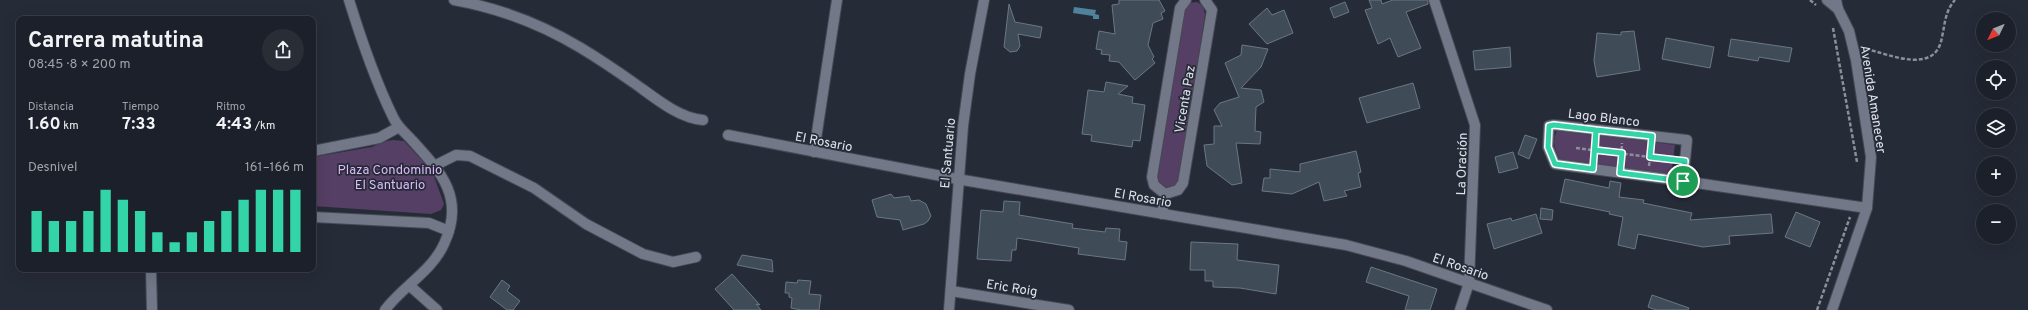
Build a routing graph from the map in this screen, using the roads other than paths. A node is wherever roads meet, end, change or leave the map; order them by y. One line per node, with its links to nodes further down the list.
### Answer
1 (349, 0): 11 (street)
2 (454, 0): 10 (street)
3 (837, 0): 14 (street)
4 (984, 0): 16 (street, El Santuario)
5 (1186, 0): 18 (street, Vicenta Paz)
6 (1205, 0): 18 (street, Vicenta Paz)
7 (1434, 0): 25 (street, La Oración)
8 (1827, 0): 9 (street, Avenida Amanecer)
9 (1837, 5): 19 (street, Avenida Amanecer)
10 (703, 120)
11 (399, 127): 13 (street); 15 (street)
12 (728, 135): 14 (street, El Rosario)
13 (316, 150)
14 (814, 152): 16 (street, El Rosario)
15 (434, 166): 22 (street); 23 (street)
16 (957, 179): 20 (street, El Rosario); 27 (street, El Santuario)
17 (1683, 181): 17 (street, Lago Blanco); 19 (street, Lago Blanco)
18 (1165, 194): 20 (street)
19 (1867, 208): 35 (street, Avenida Amanecer)
20 (1162, 214): 25 (street, El Rosario)
21 (316, 217): 22 (street)
22 (449, 231): 26 (street)
23 (696, 257)
24 (151, 272): 28 (street)
25 (1470, 283): 33 (street, La Oración); 34 (street, El Rosario)
26 (410, 286): 29 (street); 30 (street)
27 (951, 291): 31 (street, El Santuario); 32 (street, Eric Roig)
28 (152, 310)
29 (385, 310)
30 (437, 310)
31 (949, 310)
32 (1069, 310)
33 (1460, 310)
34 (1547, 310)
35 (1832, 310)

